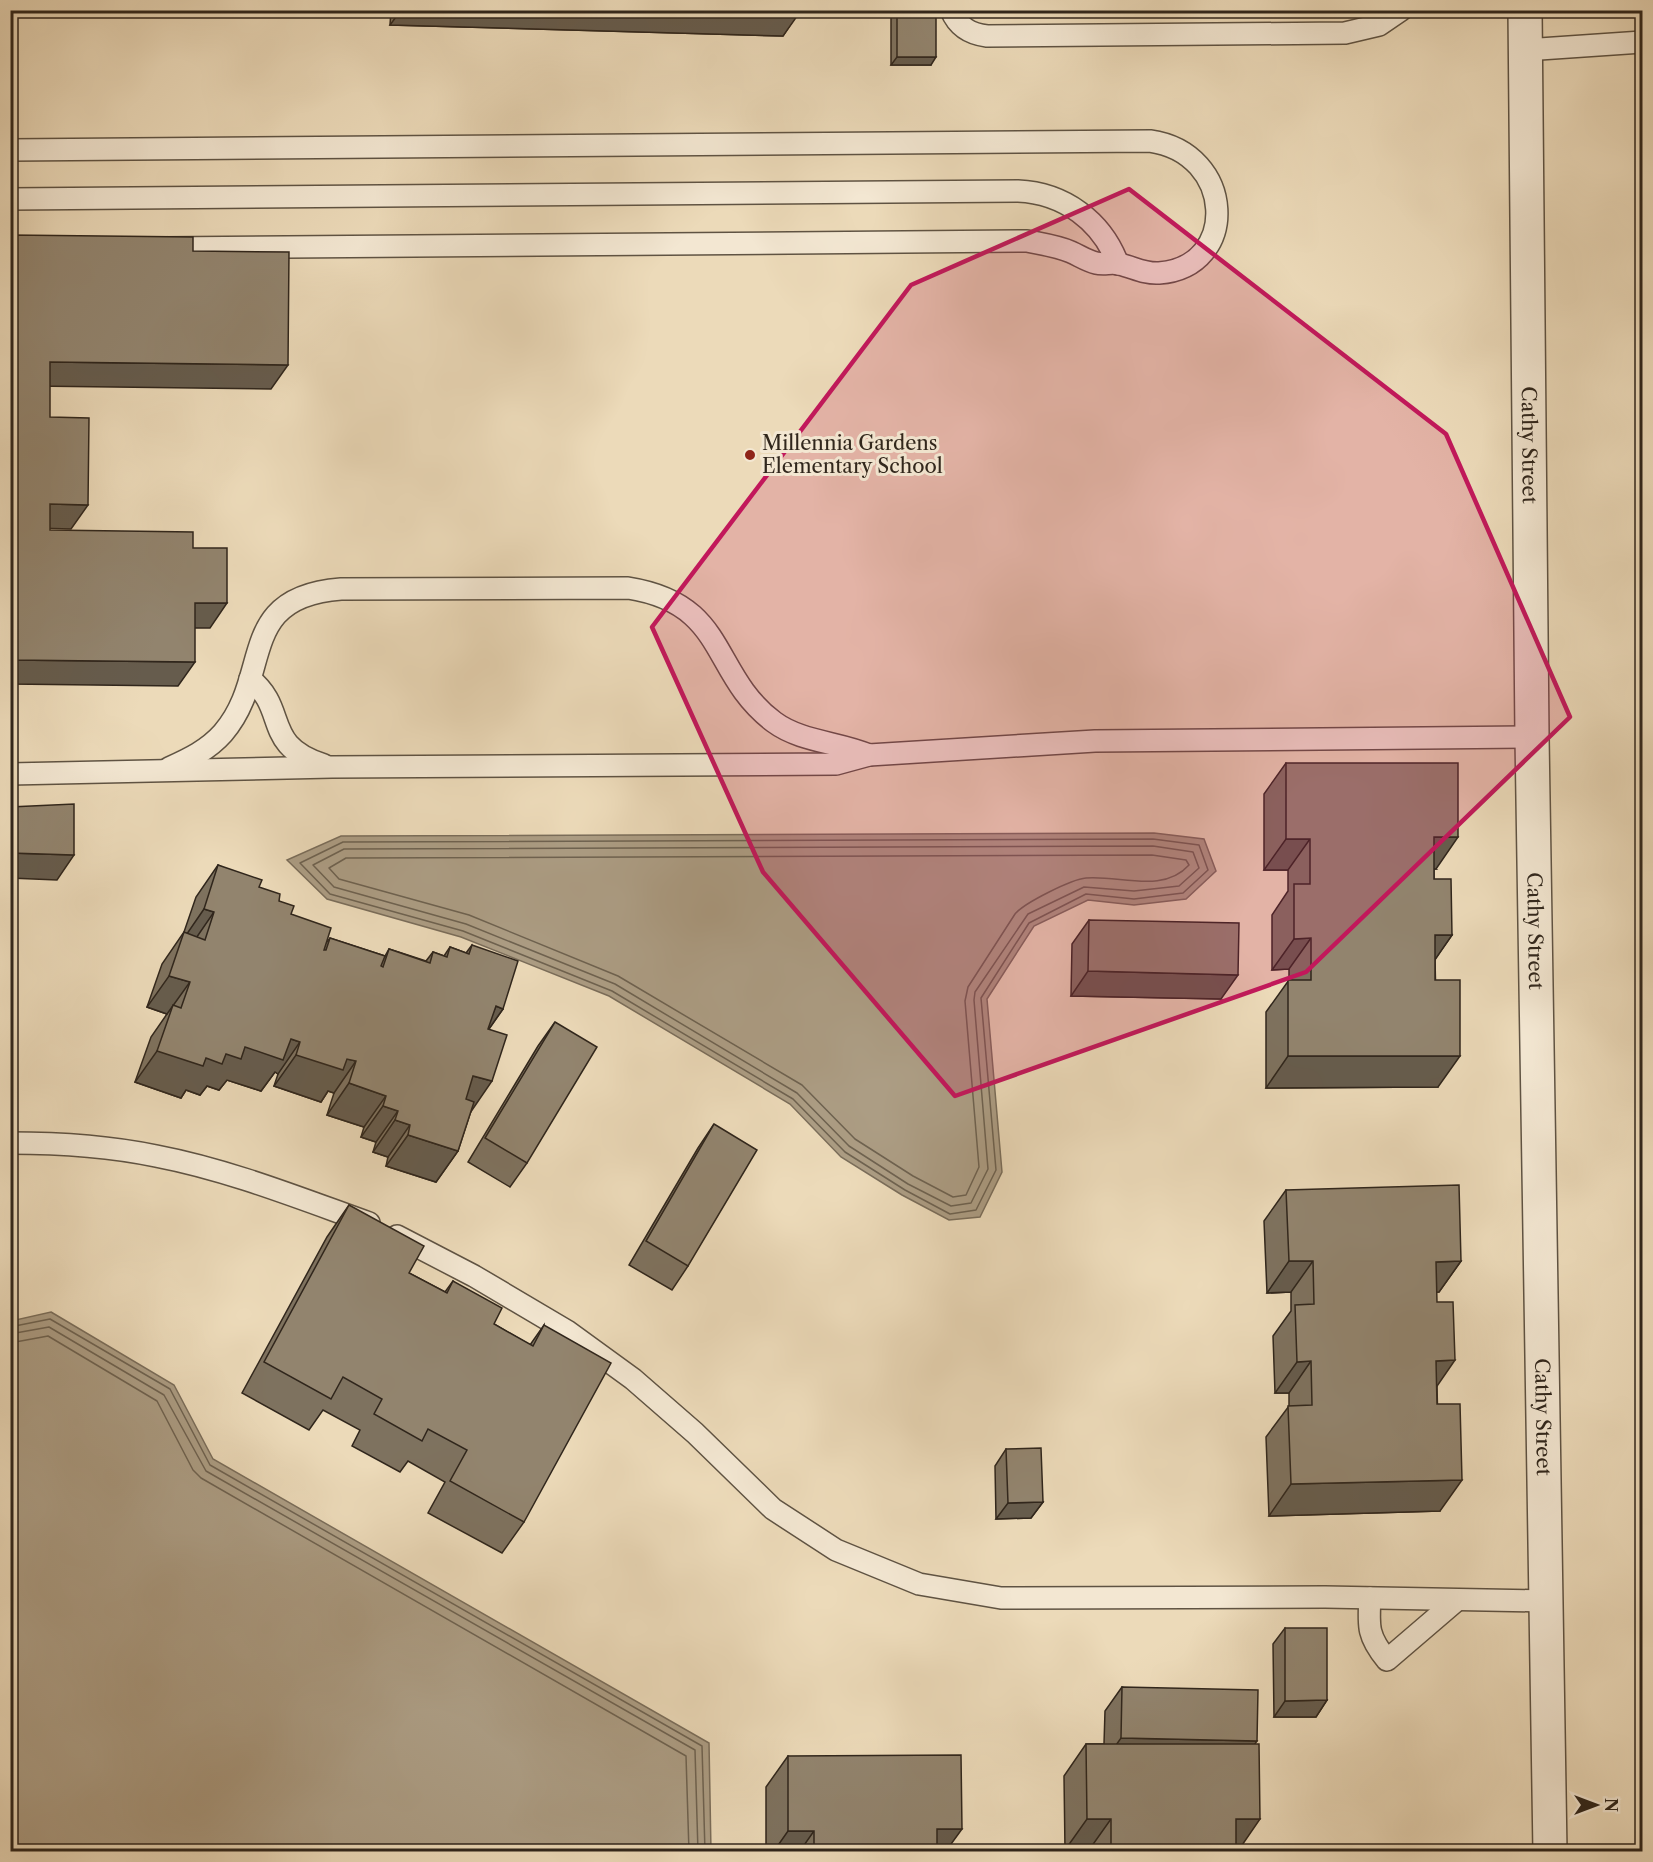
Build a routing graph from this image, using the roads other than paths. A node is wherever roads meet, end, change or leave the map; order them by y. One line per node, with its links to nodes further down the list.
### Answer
1 (951, 10): 2 (lane)
2 (1401, 10)
3 (1525, 10): 5 (street, Cathy Street)
4 (1642, 42): 5 (lane)
5 (1526, 50): 11 (street, Cathy Street)
6 (10, 150): 9 (lane)
7 (10, 199): 9 (lane)
8 (140, 248): 9 (lane)
9 (1118, 264)
10 (250, 679): 12 (lane); 13 (lane); 14 (lane)
11 (1532, 737): 12 (lane); 19 (street, Cathy Street)
12 (869, 755): 13 (lane)
13 (332, 767): 14 (lane)
14 (160, 773): 15 (lane)
15 (10, 774)
16 (10, 1143): 17 (lane)
17 (1370, 1598): 18 (lane); 18 (lane)
18 (1457, 1600): 19 (lane)
19 (1545, 1601): 20 (street, Cathy Street)
20 (1550, 1851)

